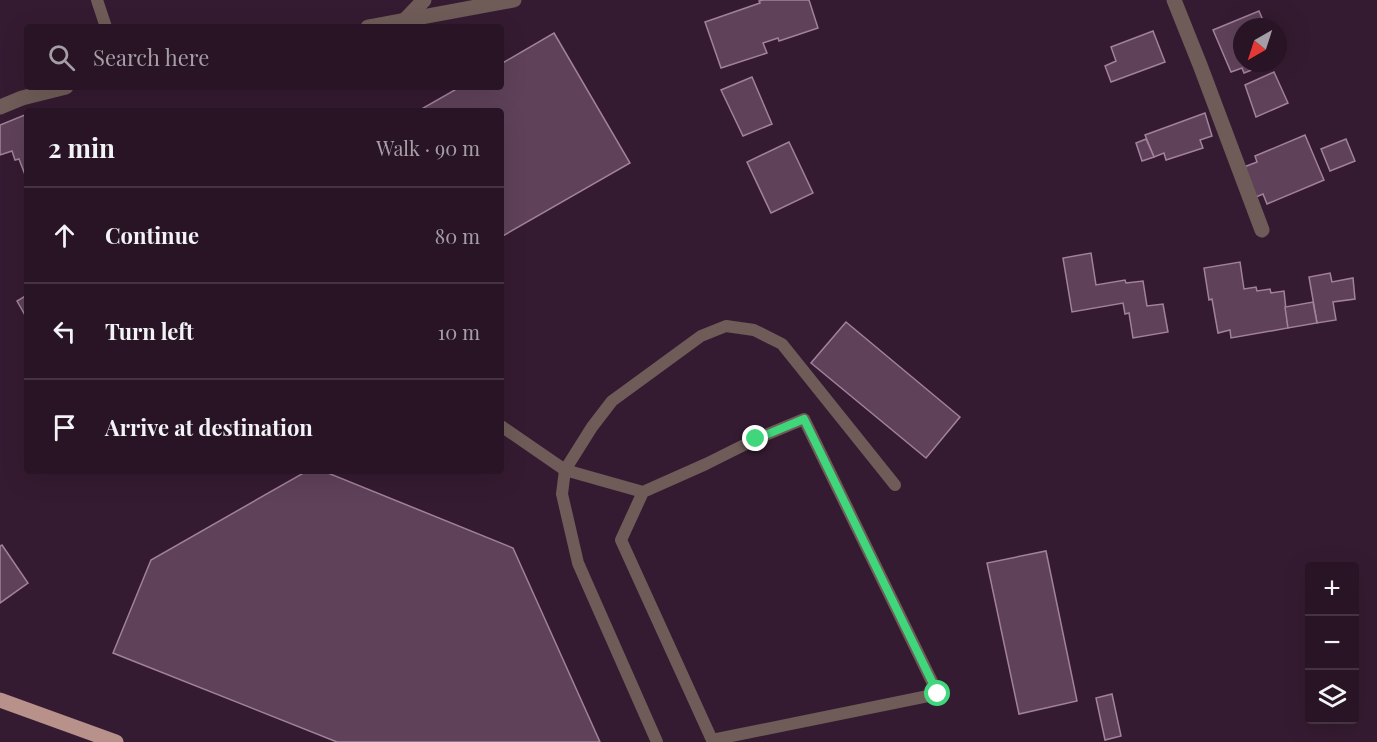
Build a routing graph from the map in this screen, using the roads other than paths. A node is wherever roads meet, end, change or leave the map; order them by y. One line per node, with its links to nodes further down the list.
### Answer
1 (97, 0): 6 (lane)
2 (424, 0): 5 (street)
3 (514, 0): 5 (street)
4 (1174, 0): 10 (street)
5 (405, 20): 7 (street)
6 (105, 24)
7 (384, 24)
8 (54, 90): 9 (street)
9 (0, 107)
10 (1262, 230)
11 (504, 428): 12 (lane)
12 (565, 470): 13 (lane); 14 (lane); 17 (lane)
13 (895, 485)
14 (643, 492): 14 (lane)
15 (0, 700): 16 (main road)
16 (116, 742)
17 (657, 742)

